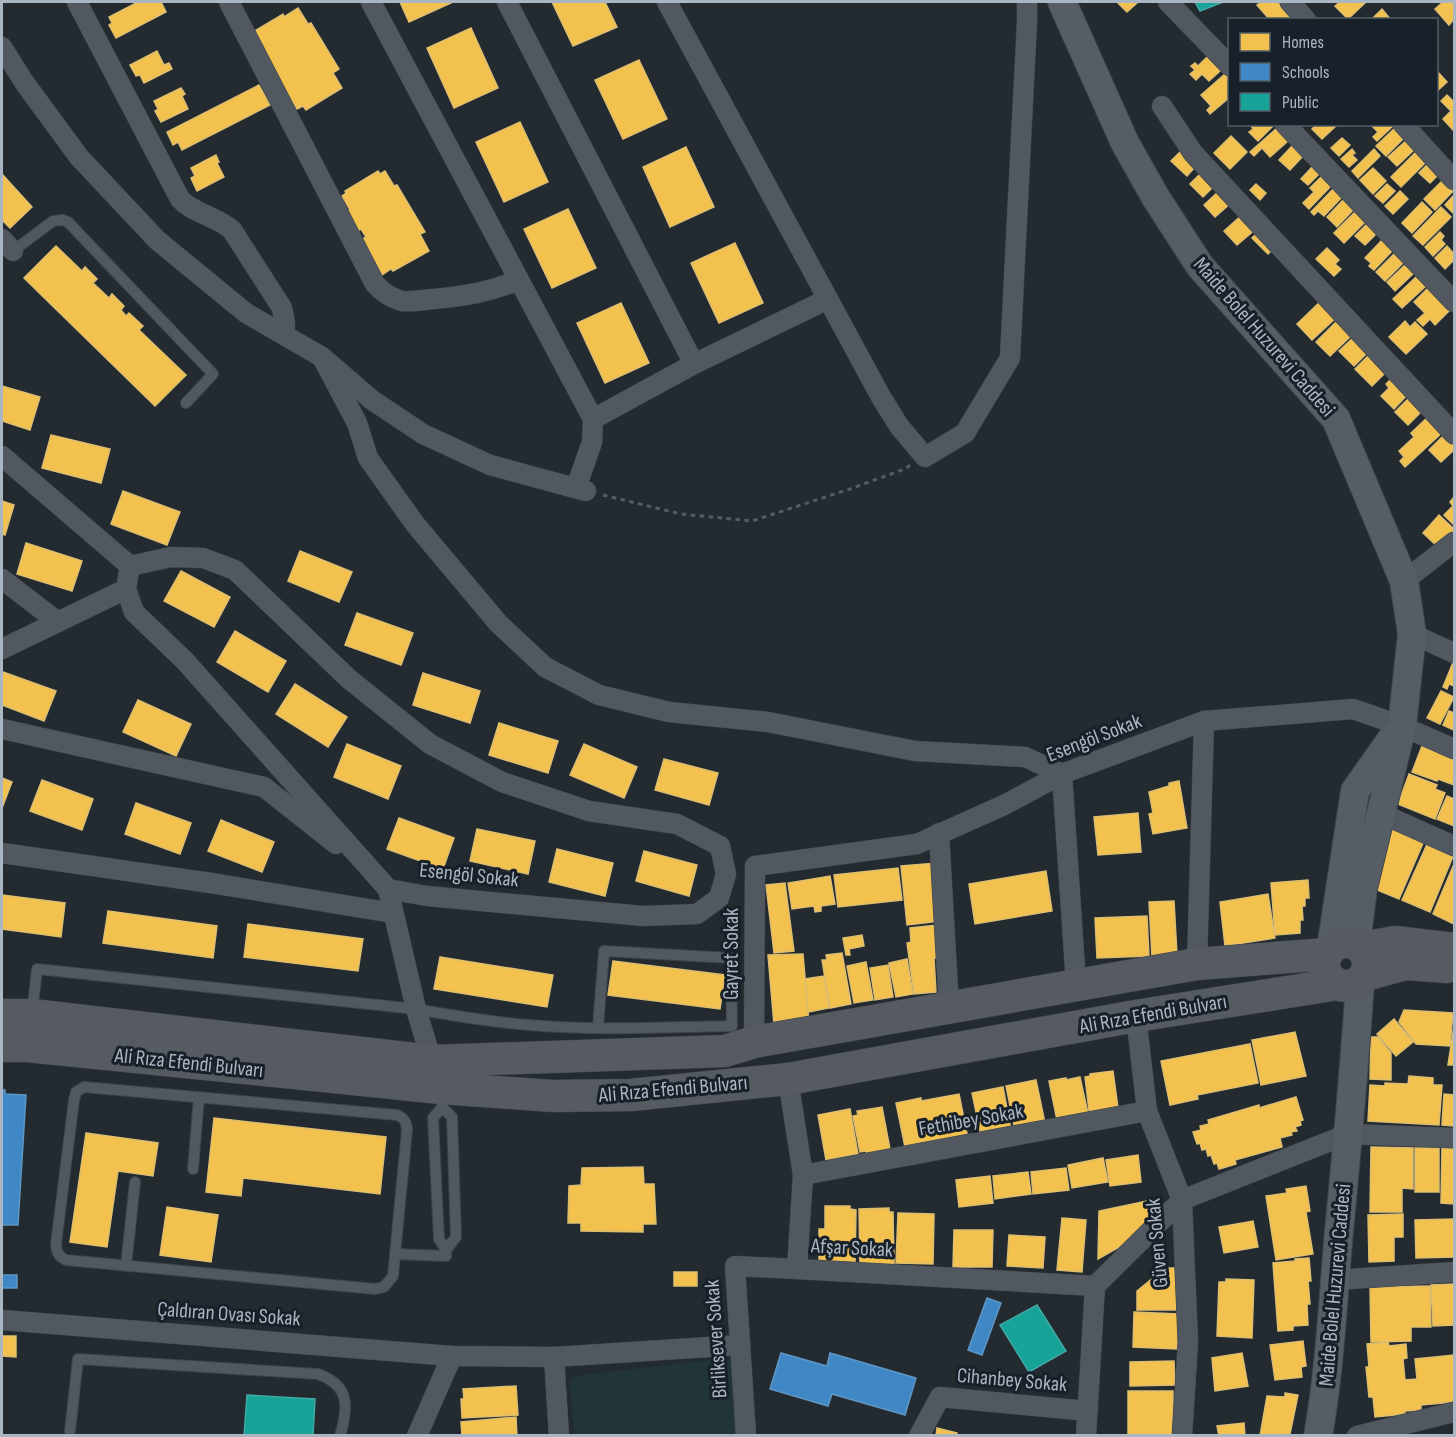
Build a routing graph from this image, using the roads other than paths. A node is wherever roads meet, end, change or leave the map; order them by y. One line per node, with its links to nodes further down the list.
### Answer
1 (77, 2): 21 (street)
2 (230, 2): 18 (street)
3 (370, 2): 18 (street)
4 (507, 2): 23 (street)
5 (667, 2): 19 (street)
6 (1027, 2): 19 (street)
7 (1062, 2): 31 (main road, Maide Bolel Huzurevi Caddesi)
8 (1168, 2): 12 (street)
9 (1290, 2): 10 (street)
10 (1304, 18)
11 (2, 47): 21 (street)
12 (1228, 64)
13 (1162, 106): 26 (street)
14 (1287, 126): 20 (street)
15 (1404, 126): 16 (street)
16 (1454, 180)
17 (7, 245): 24 (lane)
18 (519, 280): 25 (street)
19 (828, 299): 23 (street)
20 (1455, 302)
21 (284, 335): 22 (street)
22 (321, 357): 25 (street); 41 (street)
23 (694, 364): 25 (street)
24 (186, 403)
25 (594, 419)
26 (1455, 434)
27 (2, 456): 29 (street)
28 (1455, 542): 31 (street)
29 (130, 566): 32 (street); 48 (street, Esengöl Sokak)
30 (2, 579): 33 (street)
31 (1404, 581): 34 (main road, Maide Bolel Huzurevi Caddesi)
32 (126, 589): 33 (street); 47 (street)
33 (58, 622): 35 (street)
34 (1412, 634): 36 (street); 38 (main road, Maide Bolel Huzurevi Caddesi)
35 (2, 649)
36 (1455, 653)
37 (1204, 721): 38 (street, Esengöl Sokak); 41 (street, Esengöl Sokak); 51 (street)
38 (1402, 726): 40 (street, Esengöl Sokak); 42 (main road, Maide Bolel Huzurevi Caddesi); 52 (main road, Maide Bolel Huzurevi Caddesi)
39 (2, 729): 47 (street)
40 (1455, 749)
41 (1062, 774): 43 (street, Esengöl Sokak); 54 (street)
42 (1380, 813): 44 (street); 52 (main road, Maide Bolel Huzurevi Caddesi)
43 (939, 833): 46 (street, Esengöl Sokak); 55 (street)
44 (1455, 846)
45 (2, 853): 49 (street)
46 (755, 866): 60 (street, Gayret Sokak)
47 (375, 874): 48 (street)
48 (388, 889): 49 (street, Esengöl Sokak)
49 (393, 913): 56 (street, Esengöl Sokak)
50 (1455, 950): 52 (main road)
51 (1197, 964): 52 (main road, Ali Rıza Efendi Bulvarı); 54 (main road, Ali Rıza Efendi Bulvarı)
52 (1348, 965): 53 (main road); 57 (main road, Ali Rıza Efendi Bulvarı); 65 (main road, Maide Bolel Huzurevi Caddesi)
53 (1455, 969)
54 (1076, 984): 55 (main road, Ali Rıza Efendi Bulvarı)
55 (949, 1007): 60 (main road, Ali Rıza Efendi Bulvarı)
56 (416, 1009): 58 (lane); 59 (lane); 61 (street, Esengöl Sokak)
57 (1136, 1016): 62 (main road, Ali Rıza Efendi Bulvarı); 64 (street, Güven Sokak)
58 (598, 1027): 58 (lane)
59 (20, 1031): 61 (main road, Ali Rıza Efendi Bulvarı)
60 (754, 1042): 61 (main road, Ali Rıza Efendi Bulvarı)
61 (436, 1075): 62 (main road, Ali Rıza Efendi Bulvarı)
62 (788, 1079): 68 (street, Afşar Sokak)
63 (199, 1097): 67 (lane); 72 (lane); 73 (lane)
64 (1147, 1111): 68 (street, Fethibey Sokak); 70 (street, Güven Sokak)
65 (1348, 1134): 66 (street); 70 (street); 76 (main road, Maide Bolel Huzurevi Caddesi)
66 (1455, 1138)
67 (193, 1169)
68 (803, 1175): 74 (street, Afşar Sokak)
69 (135, 1182): 73 (lane)
70 (1182, 1200): 77 (street); 91 (street, Güven Sokak)
71 (446, 1253): 71 (lane); 72 (lane)
72 (396, 1254): 73 (lane)
73 (126, 1266)
74 (797, 1269): 77 (street, Afşar Sokak); 79 (street, Birliksever Sokak)
75 (1455, 1272): 76 (street)
76 (1335, 1280): 92 (main road, Maide Bolel Huzurevi Caddesi)
77 (1095, 1286): 82 (street)
78 (2, 1320): 80 (street, Çaldıran Ovası Sokak)
79 (740, 1345): 81 (street, Çaldıran Ovası Sokak); 88 (street, Birliksever Sokak)
80 (452, 1356): 81 (street, Çaldıran Ovası Sokak); 86 (street)
81 (554, 1357): 87 (street)
82 (1088, 1411): 89 (street, Cihanbey Sokak); 90 (street)
83 (1455, 1412): 93 (street)
84 (70, 1431): 85 (lane)
85 (340, 1436)
86 (417, 1436)
87 (559, 1436)
88 (746, 1436)
89 (919, 1436)
90 (1086, 1436)
91 (1182, 1436)
92 (1318, 1436)
93 (1357, 1436)

